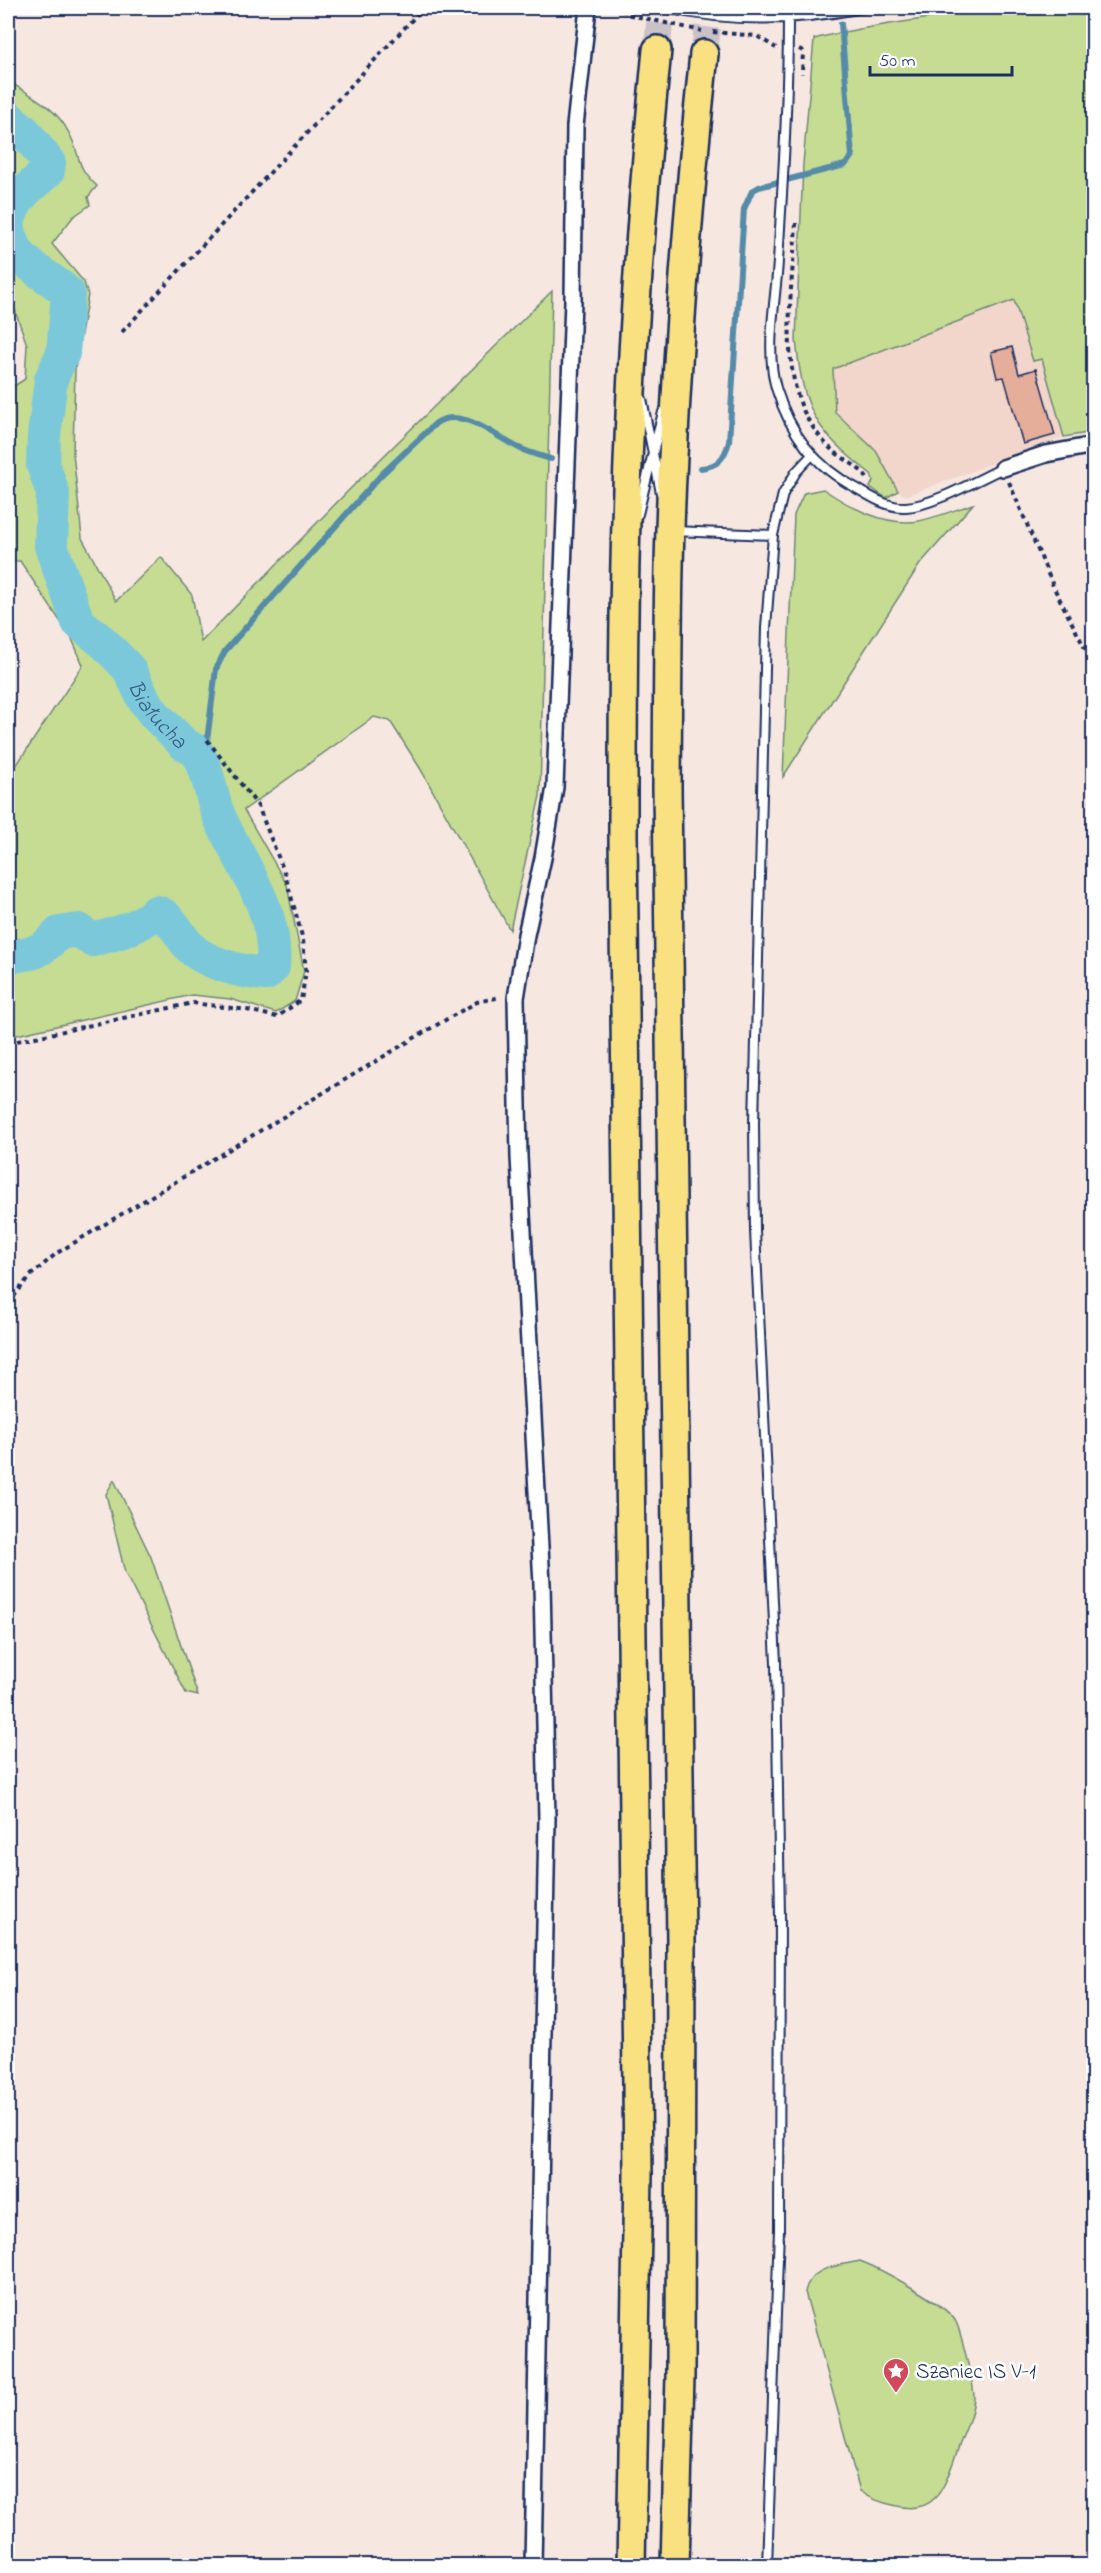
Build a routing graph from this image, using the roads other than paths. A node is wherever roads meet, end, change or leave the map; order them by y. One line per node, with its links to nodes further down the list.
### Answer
1 (588, 8): 16 (street)
2 (665, 8): 4 (lane)
3 (863, 8): 4 (lane)
4 (788, 19): 10 (lane)
5 (657, 50): 7 (highway)
6 (704, 54): 8 (highway)
7 (634, 345): 11 (lane); 15 (highway)
8 (679, 349): 11 (lane); 13 (highway)
9 (1094, 445): 12 (street)
10 (811, 456): 12 (lane); 14 (lane)
11 (652, 458): 13 (lane); 15 (lane)
12 (1004, 468)
13 (670, 531): 14 (lane); 18 (highway)
14 (773, 535): 19 (lane)
15 (625, 566): 17 (highway)
16 (533, 2565)
17 (631, 2565)
18 (675, 2565)
19 (767, 2565)

